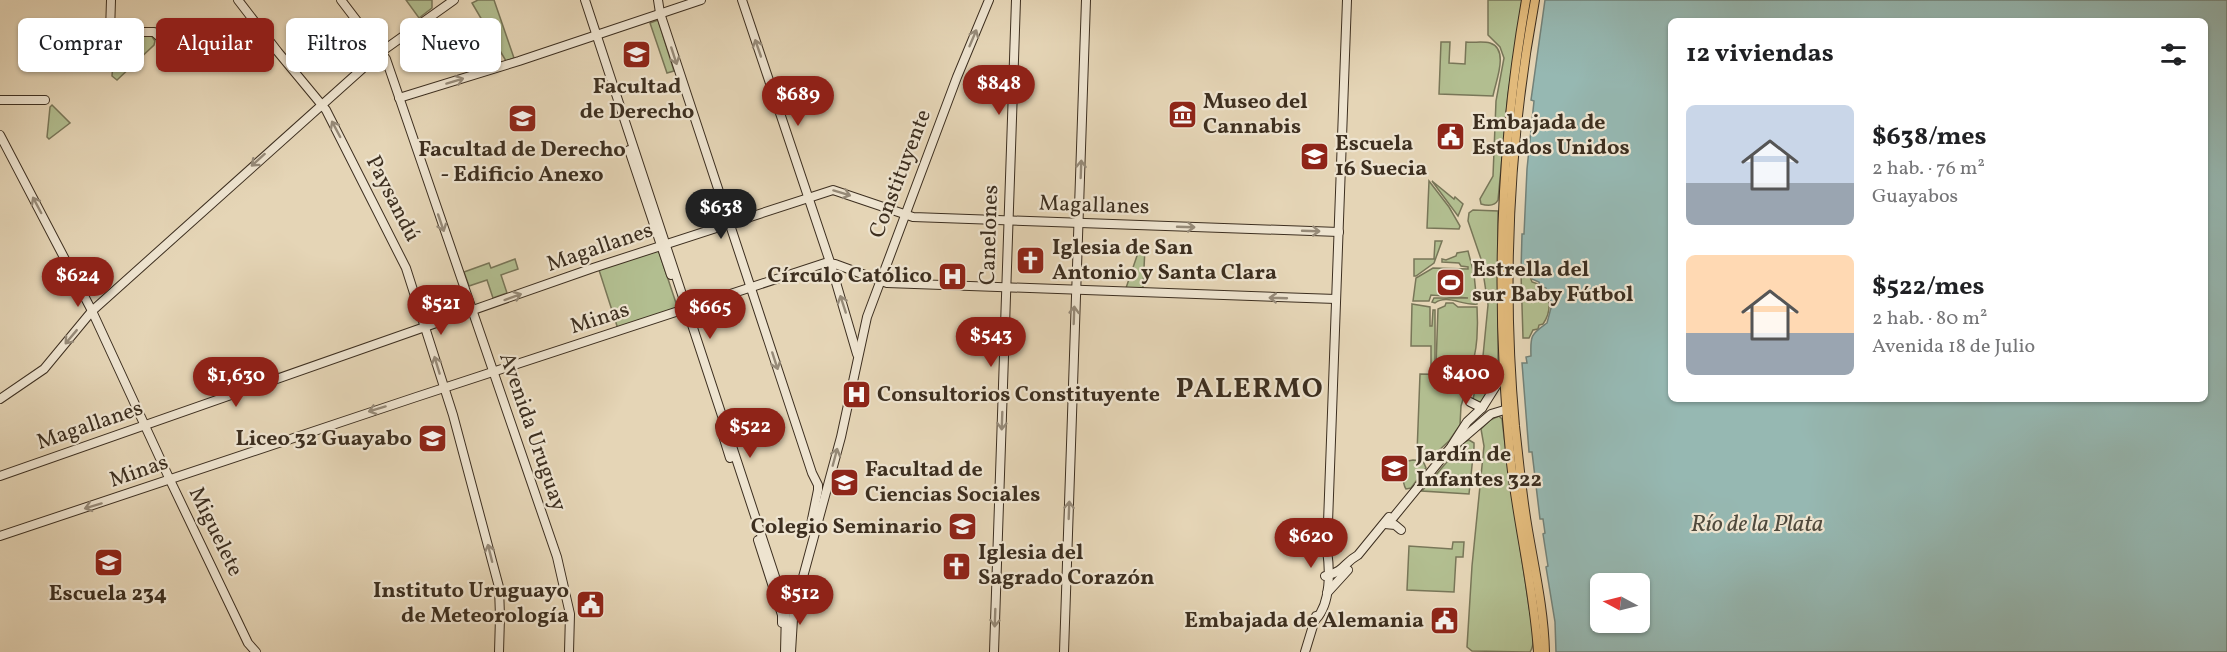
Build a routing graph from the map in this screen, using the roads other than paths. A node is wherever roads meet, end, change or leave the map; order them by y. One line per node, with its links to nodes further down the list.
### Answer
1 (111, 0): 18 (street)
2 (238, 0): 26 (street, Paysandú)
3 (341, 0): 17 (street, Avenida Uruguay)
4 (454, 0): 20 (street)
5 (580, 0): 19 (street)
6 (585, 0): 19 (street)
7 (658, 0): 16 (street)
8 (701, 0): 16 (street)
9 (742, 0): 28 (street, Constituyente, one-way to 9)
10 (989, 0): 29 (street, Constituyente, one-way to 10)
11 (1016, 0): 30 (street, Canelones)
12 (1086, 0): 31 (street, one-way to 12)
13 (1347, 0): 33 (street)
14 (1526, 0): 49 (main road)
15 (1535, 0): 54 (main road)
16 (660, 13): 19 (street); 32 (street, one-way to 32)
17 (355, 18)
18 (156, 34)
19 (594, 35): 23 (street, one-way to 19); 34 (street)
20 (388, 47)
21 (388, 65): 23 (street, Avenida Uruguay)
22 (358, 72): 26 (street)
23 (399, 98): 45 (street, Avenida Uruguay, one-way to 45)
24 (0, 100): 25 (street)
25 (45, 100)
26 (322, 104): 42 (street, one-way to 42); 46 (street, Paysandú, one-way to 26)
27 (0, 135): 40 (street, Miguelete, one-way to 27)
28 (808, 198): 29 (street, Magallanes, one-way to 29); 32 (street, Magallanes); 35 (street, Constituyente)
29 (905, 215): 30 (street, Magallanes); 36 (street, Constituyente)
30 (1009, 220): 31 (street, Magallanes); 38 (street, Canelones)
31 (1079, 223): 33 (street, Magallanes, one-way to 33); 39 (street)
32 (729, 224): 34 (street, Magallanes); 37 (street)
33 (1339, 232): 41 (street)
34 (664, 245): 43 (street); 45 (street, Magallanes, one-way to 34)
35 (830, 262): 36 (street); 37 (street, Minas); 47 (street, Constituyente, one-way to 35)
36 (880, 281): 38 (street); 47 (street, Constituyente)
37 (750, 287): 43 (street, Minas); 65 (street, one-way to 65)
38 (1006, 287): 39 (street); 73 (street, Canelones, one-way to 73)
39 (1075, 290): 41 (street, one-way to 39); 74 (street, one-way to 39)
40 (85, 298): 42 (street); 44 (street, Miguelete)
41 (1336, 299): 63 (street)
42 (102, 302): 44 (street)
43 (685, 310): 48 (street, Minas); 65 (street)
44 (92, 311): 51 (street, one-way to 51); 55 (street, Miguelete)
45 (472, 312): 46 (street, Magallanes); 48 (street, Avenida Uruguay)
46 (426, 328): 50 (street, Paysandú, one-way to 46); 55 (street, Magallanes)
47 (857, 364): 72 (street, Constituyente, one-way to 47)
48 (492, 373): 50 (street, Minas); 69 (street, Avenida Uruguay)
49 (1504, 373): 53 (street); 54 (main road)
50 (444, 388): 58 (street, Minas, one-way to 58); 68 (street, Paysandú, one-way to 50)
51 (0, 399)
52 (1470, 402): 53 (street)
53 (1482, 408): 56 (street)
54 (1510, 408): 56 (street); 76 (main road); 77 (main road)
55 (145, 426): 57 (street, Magallanes); 58 (street, Miguelete)
56 (1451, 447): 59 (street)
57 (0, 476)
58 (170, 480): 61 (street, Minas, one-way to 61); 67 (street, Miguelete)
59 (1386, 522): 60 (street); 62 (street)
60 (1401, 530)
61 (0, 536)
62 (1358, 555): 63 (street); 64 (street)
63 (1326, 576): 64 (street); 66 (street)
64 (1327, 593): 66 (street)
65 (781, 605): 70 (street); 71 (street)
66 (1316, 619): 75 (street)
67 (256, 652)
68 (499, 652)
69 (569, 652)
70 (780, 652)
71 (785, 652)
72 (791, 652)
73 (994, 652)
74 (1064, 652)
75 (1305, 652)
76 (1538, 652)
77 (1545, 652)

